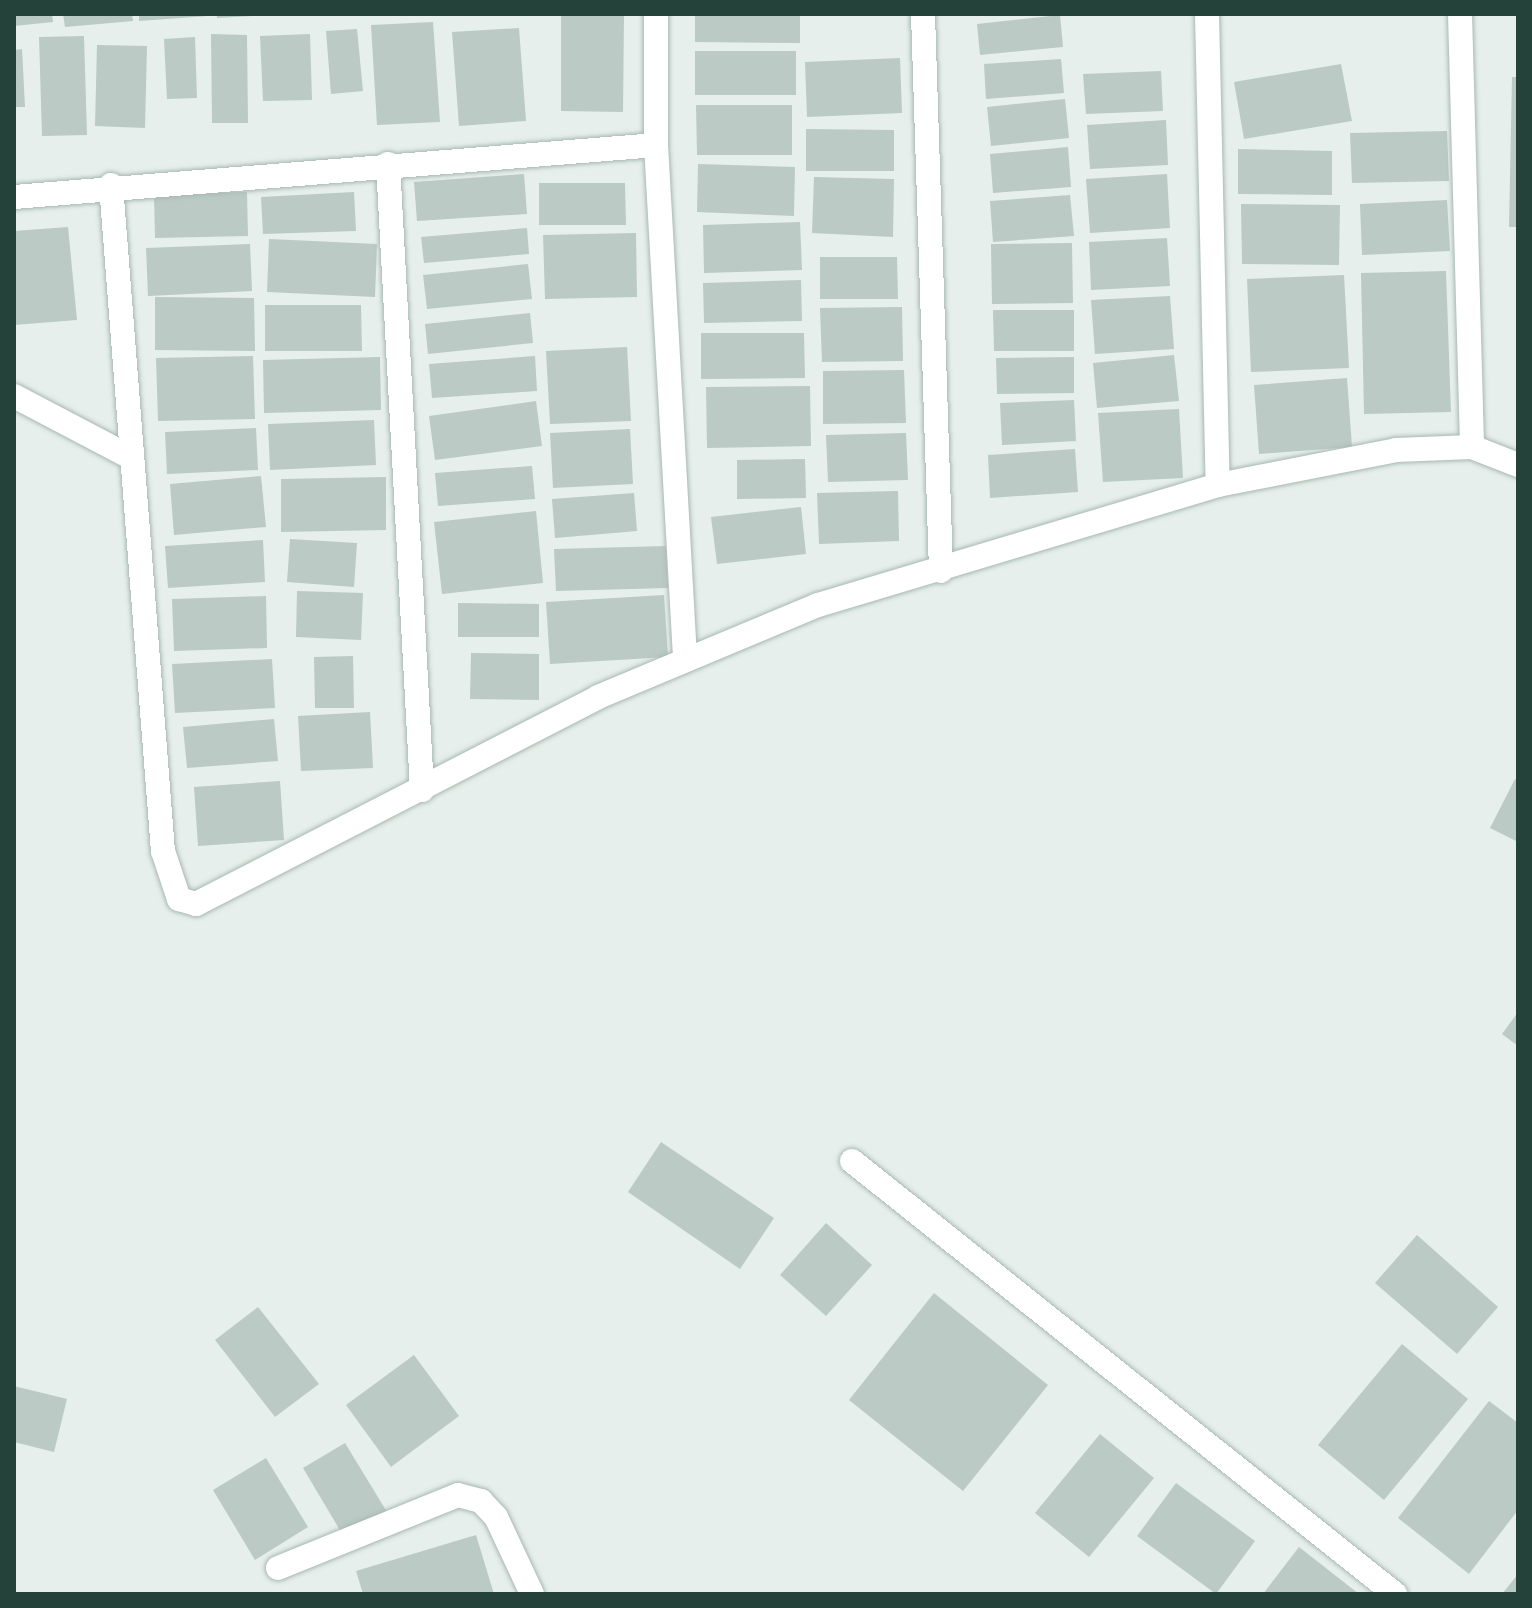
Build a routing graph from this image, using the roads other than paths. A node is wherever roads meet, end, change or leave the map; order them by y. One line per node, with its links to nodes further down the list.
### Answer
1 (656, 14): 5 (street)
2 (923, 14): 14 (street)
3 (1207, 14): 13 (street)
4 (1460, 14): 10 (street)
5 (656, 145): 6 (street); 15 (street)
6 (388, 164): 7 (street); 16 (street)
7 (111, 185): 8 (street); 11 (street)
8 (14, 197)
9 (14, 396): 11 (street)
10 (1472, 447): 12 (street); 13 (street)
11 (132, 458): 16 (street)
12 (1518, 465)
13 (1218, 485): 14 (street)
14 (941, 571): 15 (street)
15 (685, 657): 16 (street)
16 (422, 790)
17 (852, 1161): 20 (street)
18 (278, 1568): 19 (street)
19 (532, 1594)
20 (1395, 1594)

